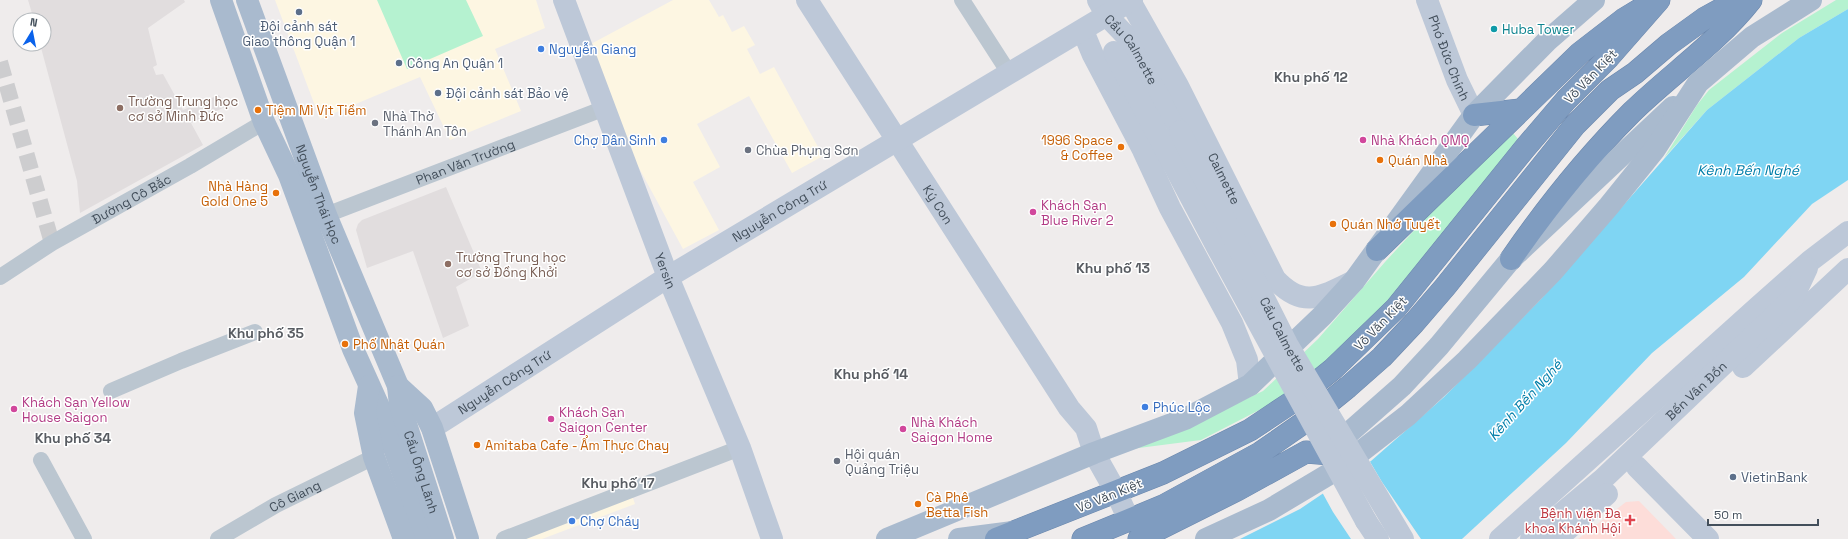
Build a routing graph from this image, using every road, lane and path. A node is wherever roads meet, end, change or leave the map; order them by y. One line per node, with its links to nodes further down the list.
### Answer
1 (221, 0): 23 (main road, Nguyễn Thái Học)
2 (247, 0): 25 (main road, Nguyễn Thái Học)
3 (564, 0): 19 (main road, Yersin)
4 (807, 0): 24 (main road, Ký Con)
5 (962, 0): 17 (street)
6 (1426, 0): 22 (main road, Phó Đức Chính)
7 (1594, 0): 22 (main road, Võ Văn Kiệt)
8 (1658, 0): 21 (highway, Võ Văn Kiệt); 49 (highway, Võ Văn Kiệt)
9 (1738, 0): 50 (highway, Võ Văn Kiệt)
10 (1747, 0): 20 (highway)
11 (1751, 0): 20 (highway)
12 (1811, 0): 18 (main road)
13 (1131, 1): 14 (main road, Nguyễn Công Trứ); 30 (main road, Calmette)
14 (1103, 8): 15 (main road, Nguyễn Công Trứ); 16 (main road, Cầu Calmette)
15 (1083, 31): 17 (main road, Nguyễn Công Trứ); 35 (main road)
16 (1123, 47): 42 (main road, Cầu Calmette, bridge); 45 (main road, Cầu Calmette, bridge)
17 (1009, 73): 24 (main road, Nguyễn Công Trứ)
18 (1698, 83): 28 (main road); 63 (main road)
19 (605, 108): 25 (street, Phan Văn Trường); 33 (main road, Yersin)
20 (1630, 109): 28 (highway)
21 (1520, 110): 22 (highway); 27 (highway, Võ Văn Kiệt)
22 (1474, 115): 27 (main road, Võ Văn Kiệt)
23 (264, 122): 32 (street, Đường Cô Bắc); 38 (main road, Nguyễn Thái Học)
24 (898, 141): 33 (main road, Nguyễn Công Trứ); 44 (main road, Ký Con)
25 (326, 215): 40 (main road, Nguyễn Thái Học)
26 (1848, 232): 29 (main road, Bến Vân Đồn)
27 (1377, 250): 34 (main road, Võ Văn Kiệt)
28 (1511, 259): 42 (main road)
29 (1810, 261): 66 (main road); 67 (main road, Bến Vân Đồn)
30 (1269, 269): 34 (main road, Calmette); 35 (main road)
31 (1848, 269): 48 (main road, Bến Vân Đồn)
32 (0, 277)
33 (668, 277): 41 (main road, Nguyễn Công Trứ); 43 (main road, Yersin)
34 (1354, 281): 37 (main road, Võ Văn Kiệt)
35 (1217, 296): 37 (main road)
36 (255, 332): 39 (street)
37 (1250, 385): 44 (main road, Võ Văn Kiệt)
38 (369, 386): 40 (main road, Nguyễn Thái Học); 46 (main road)
39 (111, 391)
40 (393, 401): 41 (main road, Nguyễn Thái Học); 56 (main road, Cầu Ông Lãnh); 57 (main road, Cầu Ông Lãnh)
41 (432, 428): 58 (main road, Nguyễn Thái Học)
42 (1343, 438): 65 (main road, Cầu Calmette, bridge)
43 (740, 448): 59 (street); 60 (main road, Yersin)
44 (1094, 453): 49 (main road, Ký Con); 52 (main road, Võ Văn Kiệt)
45 (1330, 454): 50 (highway); 64 (main road, Cầu Calmette, bridge)
46 (374, 457): 54 (street, Cô Giang); 55 (main road)
47 (41, 460): 53 (street)
48 (1637, 467): 68 (main road, Bến Vân Đồn); 69 (main road)
49 (1116, 492): 50 (main road, Ký Con); 51 (highway, Võ Văn Kiệt)
50 (1134, 530): 62 (highway, Võ Văn Kiệt)
51 (1004, 536): 61 (main road, Võ Văn Kiệt)
52 (886, 538)
53 (84, 539)
54 (218, 539)
55 (404, 539)
56 (426, 539)
57 (443, 539)
58 (468, 539)
59 (504, 539)
60 (772, 539)
61 (959, 539)
62 (1083, 539)
63 (1206, 539)
64 (1378, 539)
65 (1403, 539)
66 (1500, 539)
67 (1531, 539)
68 (1557, 539)
69 (1708, 539)

